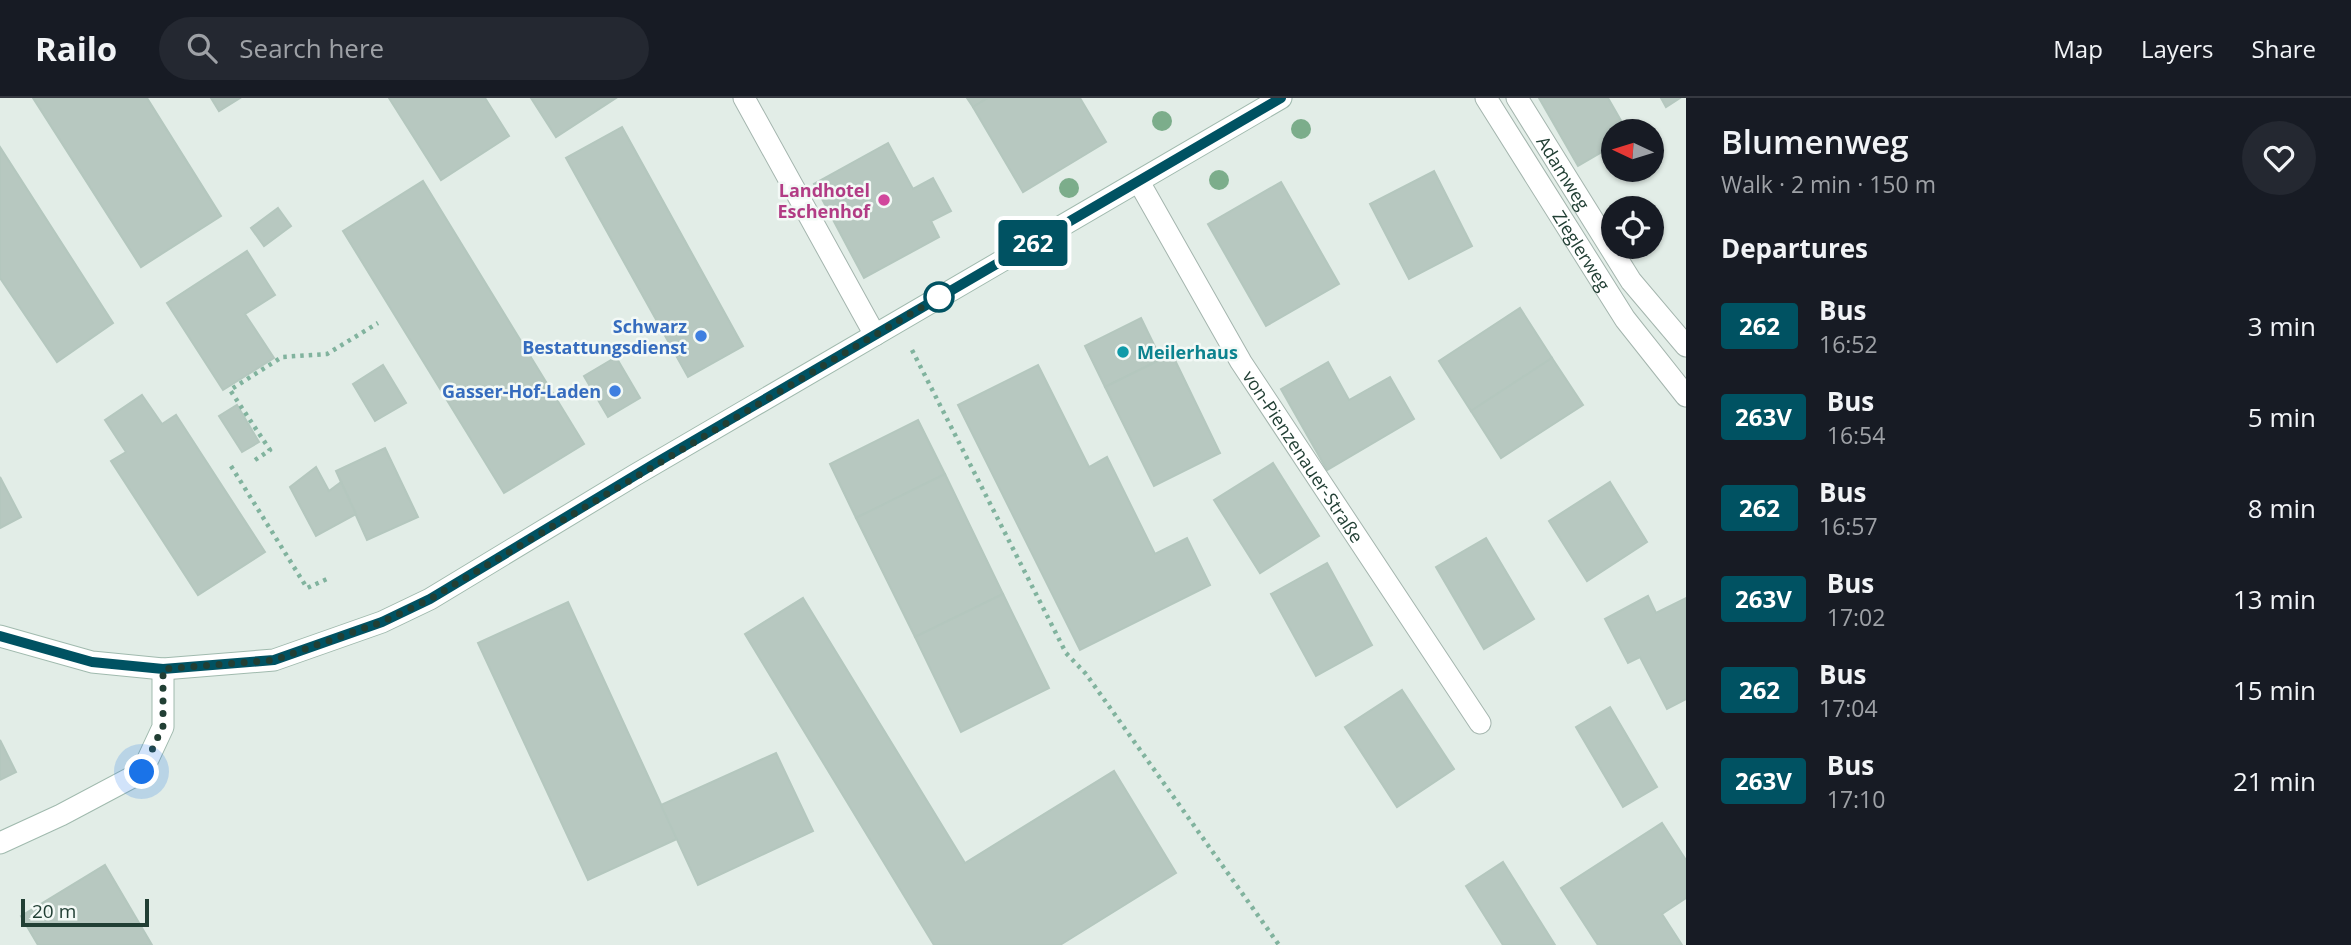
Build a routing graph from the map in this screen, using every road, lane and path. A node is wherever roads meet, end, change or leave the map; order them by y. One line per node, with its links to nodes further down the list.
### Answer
1 (744, 98): 8 (street)
2 (1281, 98): 5 (street)
3 (1486, 98): 10 (street, Zieglerweg)
4 (1517, 98): 9 (street, Adamweg)
5 (1139, 182): 6 (street); 16 (street, von-Pienzenauer-Straße)
6 (898, 321): 8 (street); 18 (path)
7 (378, 323): 11 (path)
8 (875, 335): 15 (street)
9 (1686, 346)
10 (1686, 396)
11 (255, 460)
12 (231, 466): 13 (path)
13 (327, 579)
14 (0, 636): 15 (street)
15 (163, 669): 17 (street)
16 (1480, 723)
17 (0, 843)
18 (1279, 945)

